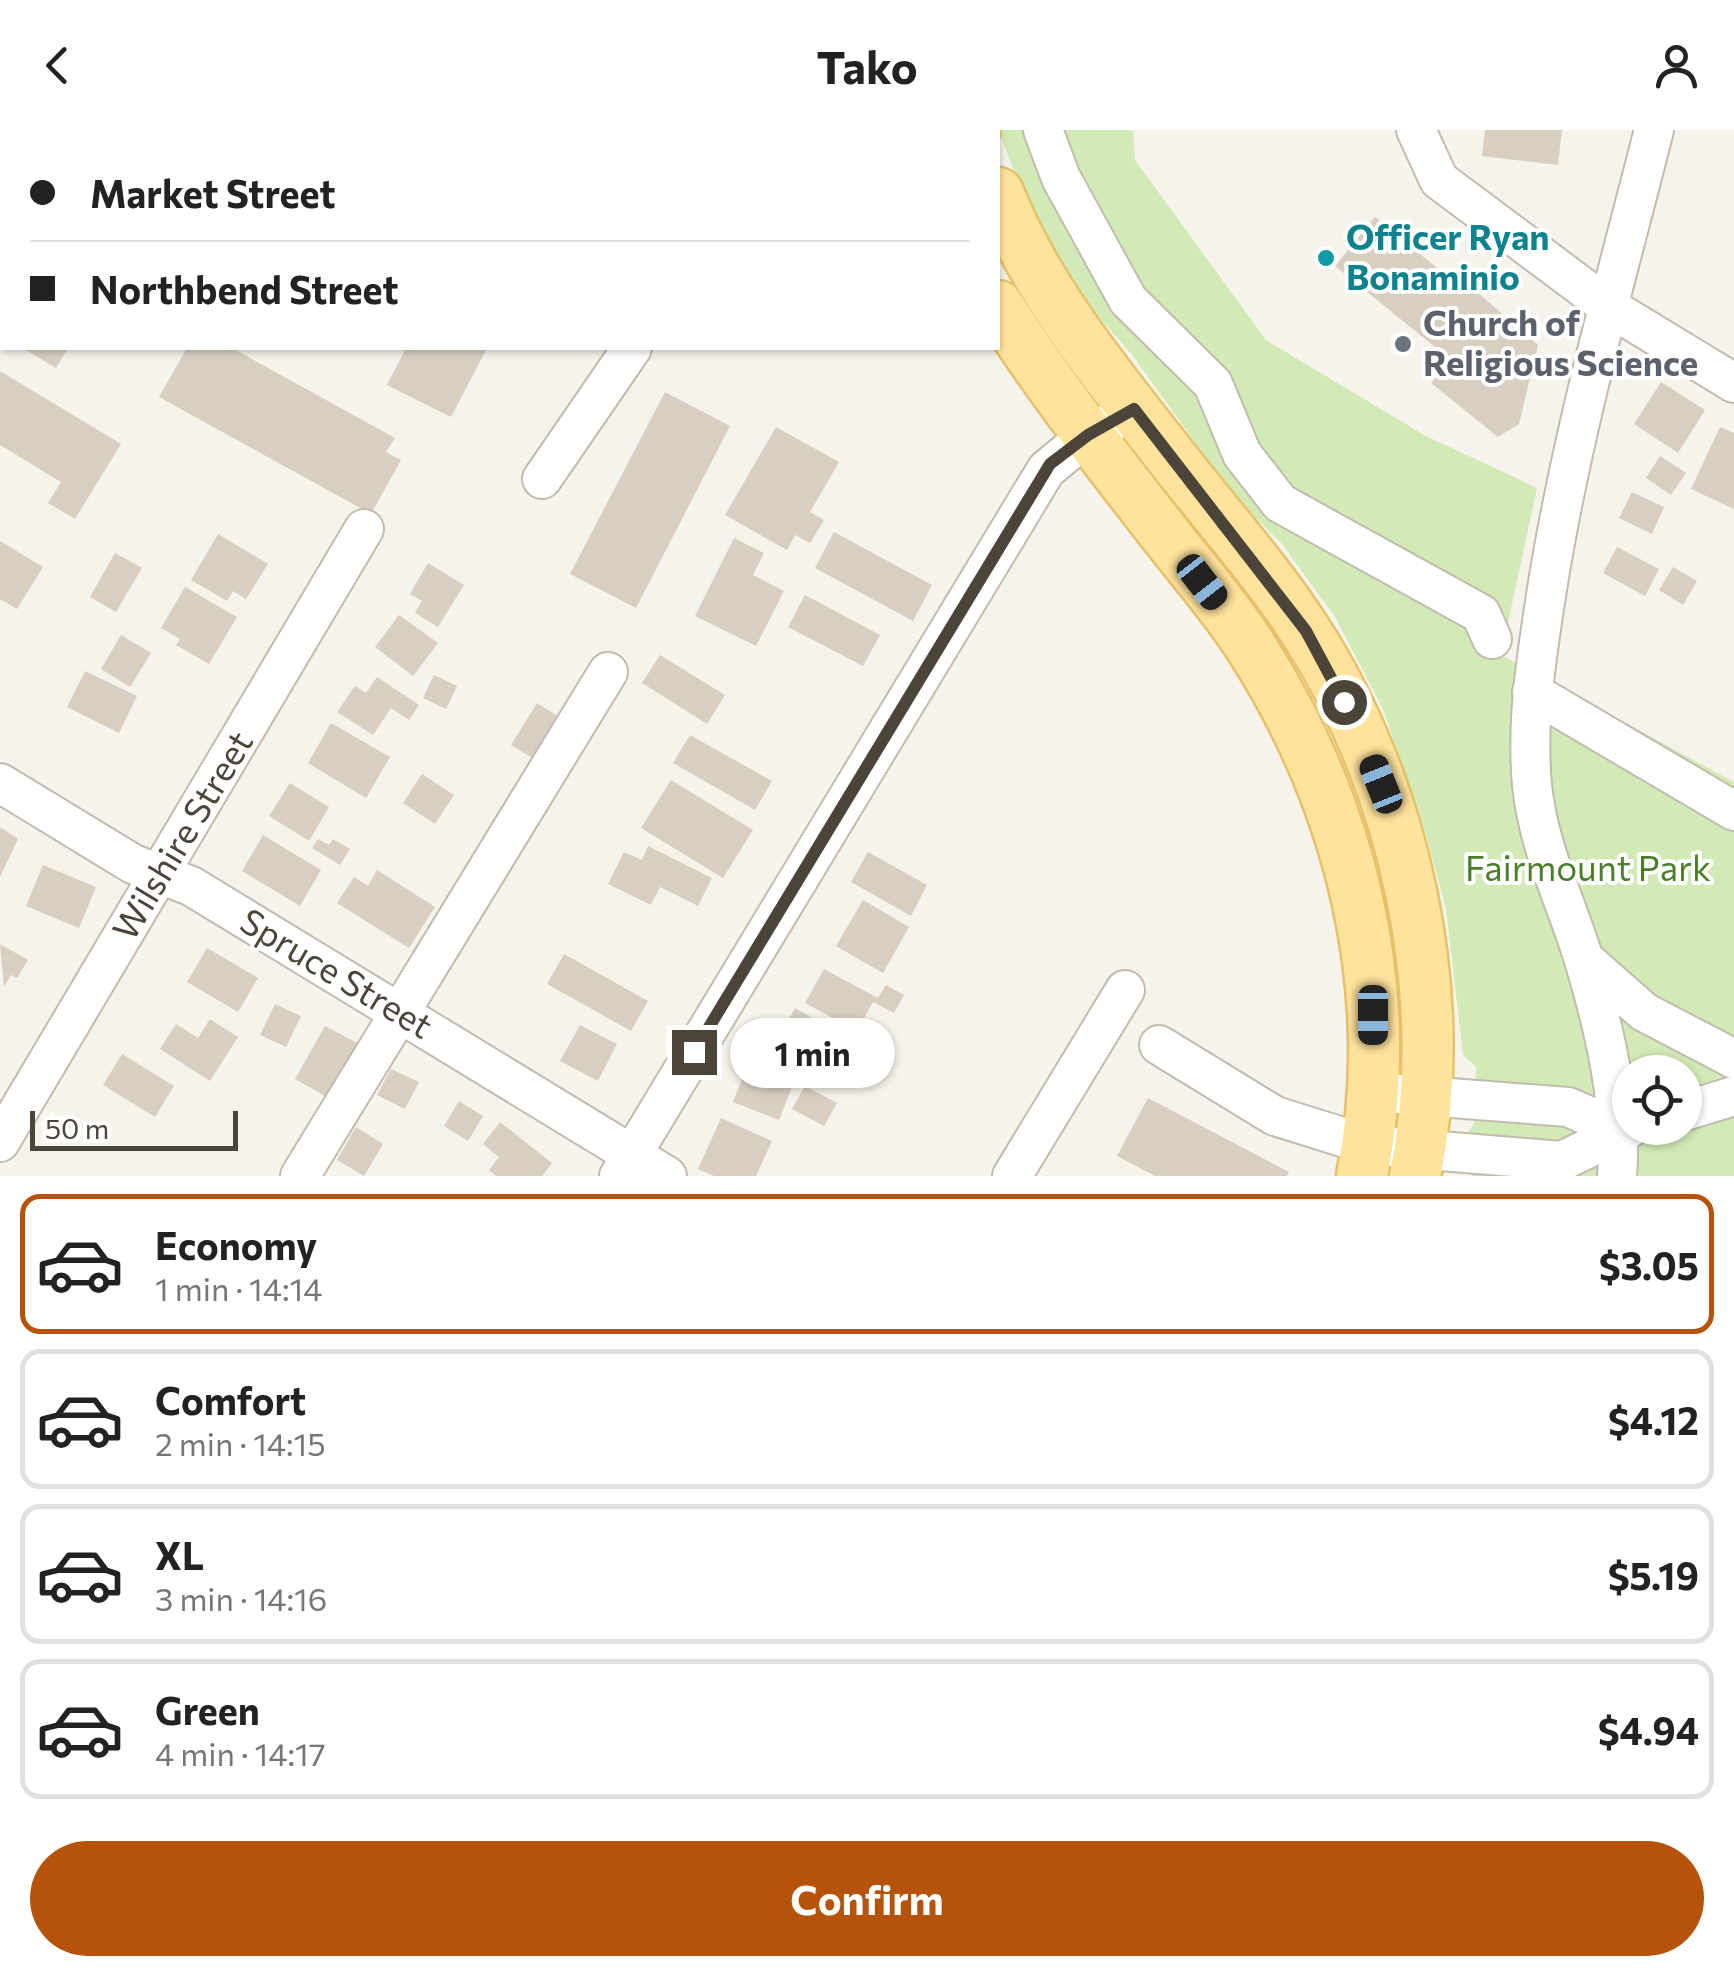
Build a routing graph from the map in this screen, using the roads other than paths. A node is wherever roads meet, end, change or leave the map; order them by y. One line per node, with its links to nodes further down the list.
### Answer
1 (1043, 130): 12 (street)
2 (1416, 130): 5 (street)
3 (1654, 130): 5 (street)
4 (1000, 197): 9 (main road)
5 (1609, 306): 8 (street); 17 (street)
6 (1000, 309): 10 (main road)
7 (631, 350): 11 (street)
8 (1734, 383)
9 (1134, 409): 10 (street); 28 (main road)
10 (1088, 435): 27 (main road); 37 (street)
11 (542, 478)
12 (1280, 503): 14 (street); 15 (street)
13 (364, 529): 20 (street, Wilshire Street)
14 (1360, 570)
15 (1492, 639)
16 (608, 672): 23 (street)
17 (1532, 692): 19 (street); 21 (street)
18 (0, 783): 20 (street, Spruce Street)
19 (1734, 812)
20 (160, 874): 23 (street, Spruce Street); 33 (street, Wilshire Street)
21 (1584, 960): 25 (street); 26 (street)
22 (1124, 990): 40 (street)
23 (399, 1012): 37 (street, Spruce Street); 38 (street)
24 (1158, 1046): 35 (street)
25 (1734, 1060)
26 (1612, 1075)
27 (1372, 1092): 28 (street); 35 (main road)
28 (1424, 1096): 31 (street); 36 (main road)
29 (1734, 1096): 30 (street)
30 (1702, 1106)
31 (1612, 1124)
32 (1612, 1136): 36 (street)
33 (0, 1142)
34 (1622, 1145): 41 (street)
35 (1365, 1160): 36 (street)
36 (1417, 1163)
37 (625, 1165): 39 (street, Spruce Street)
38 (300, 1176)
39 (668, 1176)
40 (1012, 1176)
41 (1617, 1176)

